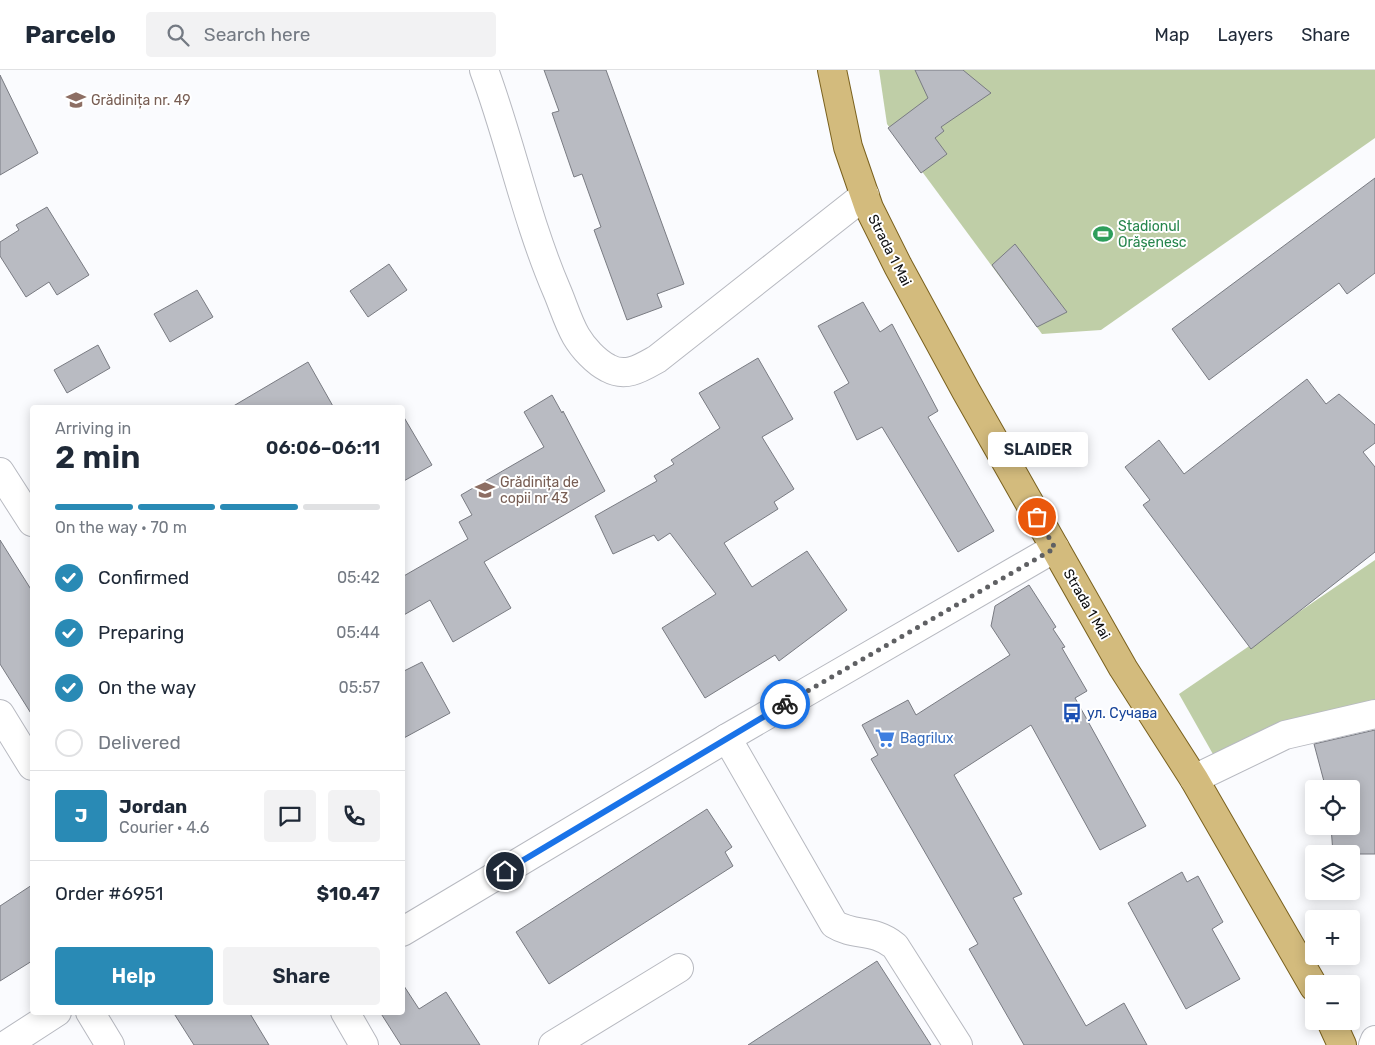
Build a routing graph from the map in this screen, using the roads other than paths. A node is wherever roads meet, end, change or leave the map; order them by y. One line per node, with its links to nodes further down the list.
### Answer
1 (484, 70): 3 (street)
2 (832, 70): 3 (main road, Strada 1 Mai)
3 (865, 195): 6 (main road, Strada 1 Mai)
4 (0, 472): 5 (street)
5 (30, 519)
6 (1055, 548): 9 (street); 11 (main road, Strada 1 Mai)
7 (0, 714): 10 (street)
8 (1375, 714): 11 (street)
9 (727, 738): 12 (street); 24 (street)
10 (30, 763)
11 (1194, 779): 14 (main road, Strada 1 Mai)
12 (405, 930)
13 (679, 968): 23 (street)
14 (1307, 975)
15 (52, 1015): 20 (street)
16 (92, 1015): 21 (street)
17 (347, 1015): 22 (street)
18 (1335, 1030): 25 (main road)
19 (1375, 1040): 26 (street)
20 (6, 1045)
21 (110, 1045)
22 (364, 1045)
23 (553, 1045)
24 (958, 1045)
25 (1342, 1045)
26 (1373, 1045)

